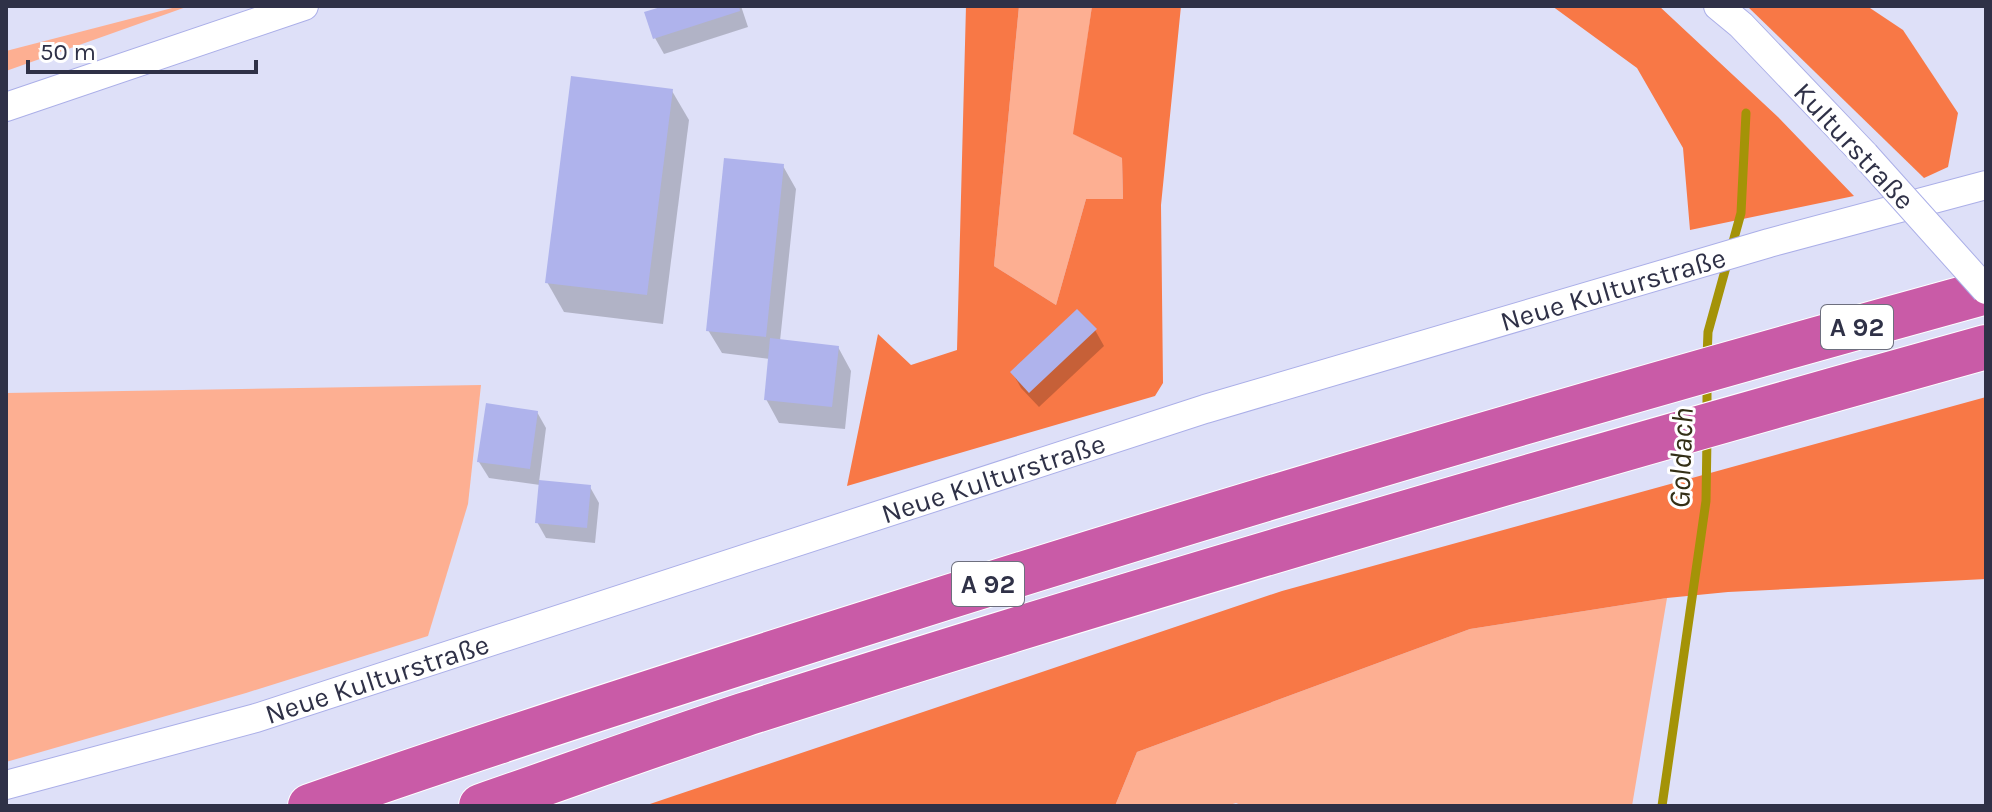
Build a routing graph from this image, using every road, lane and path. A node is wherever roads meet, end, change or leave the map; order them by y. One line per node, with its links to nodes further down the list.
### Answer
1 (304, 6): 3 (street)
2 (1718, 6): 5 (street, Kulturstraße, bridge)
3 (6, 107)
4 (1986, 185): 7 (street, Neue Kulturstraße)
5 (1986, 291): 8 (highway, A 92)
6 (1986, 347): 9 (highway, A 92)
7 (6, 785)
8 (310, 806)
9 (481, 806)

